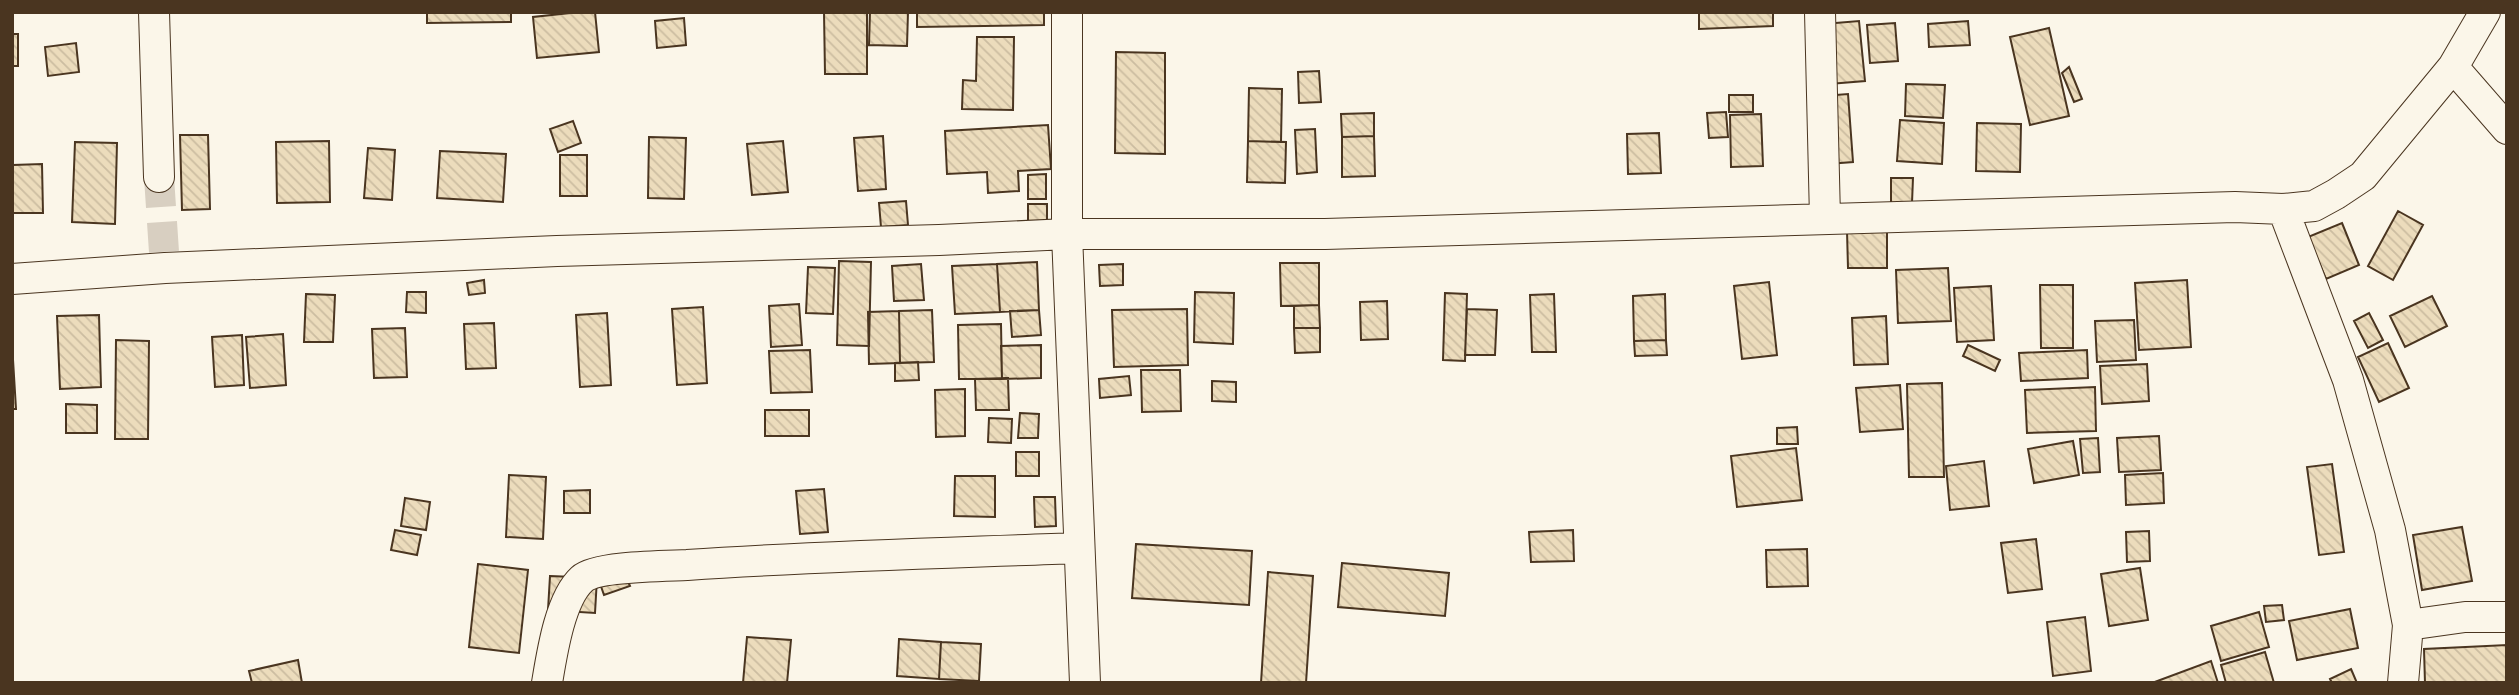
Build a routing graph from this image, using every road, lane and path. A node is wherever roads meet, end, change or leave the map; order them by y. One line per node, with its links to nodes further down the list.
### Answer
1 (154, 12): 7 (street)
2 (1067, 12): 10 (street)
3 (1820, 12): 9 (street)
4 (2485, 12): 5 (street)
5 (2453, 67): 6 (street); 8 (street)
6 (2499, 119)
7 (159, 177)
8 (2284, 209): 9 (street); 14 (street)
9 (1825, 218): 10 (street)
10 (1067, 234): 11 (street); 12 (street)
11 (12, 279)
12 (1079, 548): 15 (street); 16 (street)
13 (2507, 617): 14 (street)
14 (2408, 625): 17 (street)
15 (547, 683)
16 (1086, 683)
17 (2403, 683)

